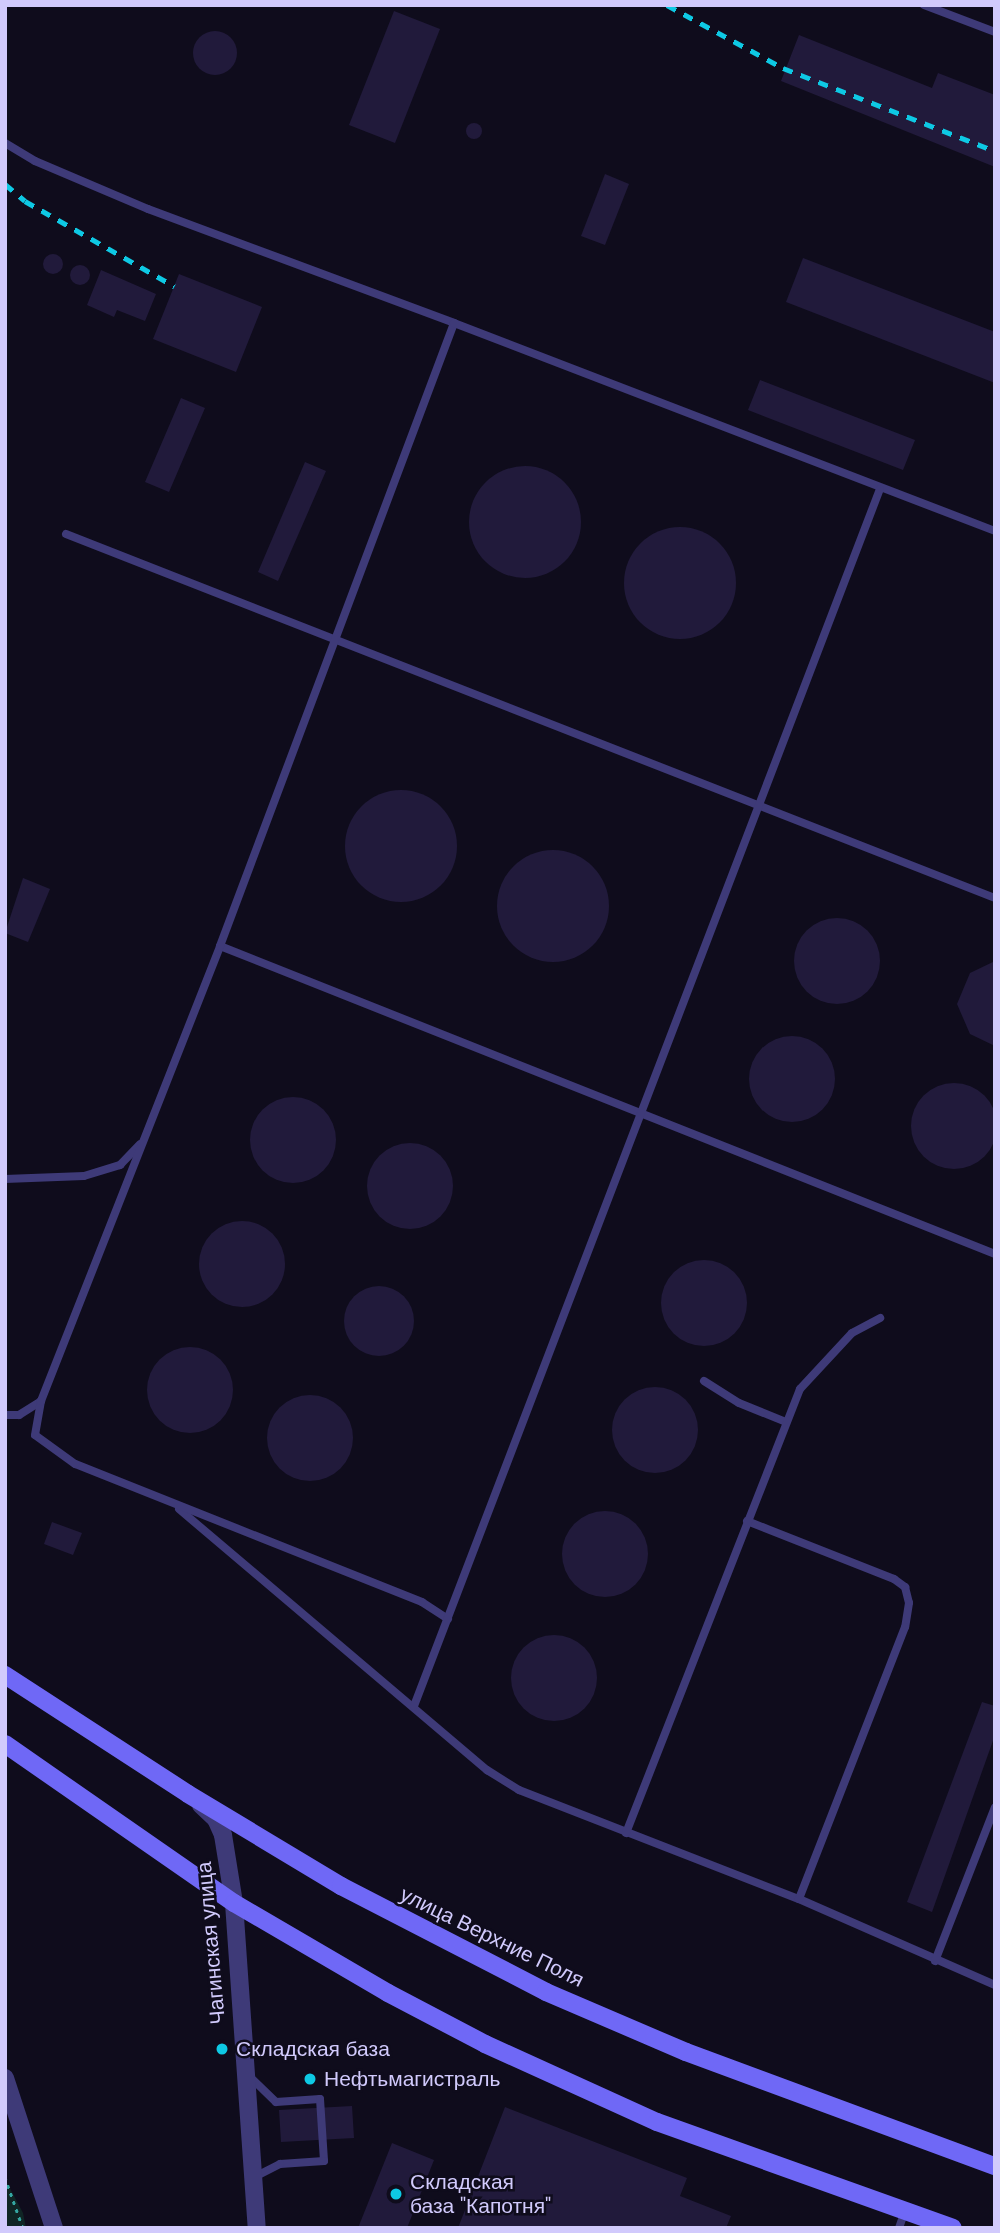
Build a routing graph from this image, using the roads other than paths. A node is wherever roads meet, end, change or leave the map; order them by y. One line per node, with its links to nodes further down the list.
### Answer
1 (924, 5): 2 (lane)
2 (995, 32)
3 (5, 143): 4 (lane)
4 (454, 323): 5 (lane); 8 (lane)
5 (880, 489): 6 (lane); 9 (lane)
6 (995, 531)
7 (65, 534): 8 (lane)
8 (332, 639): 9 (lane); 11 (lane)
9 (758, 805): 10 (lane); 12 (lane)
10 (995, 898)
11 (220, 946): 12 (lane); 13 (lane)
12 (643, 1113): 15 (lane); 23 (lane)
13 (144, 1139): 14 (lane); 18 (lane)
14 (5, 1179)
15 (995, 1254)
16 (880, 1318): 20 (lane)
17 (704, 1381): 20 (lane)
18 (41, 1401): 19 (lane); 21 (lane)
19 (5, 1415)
20 (786, 1422): 22 (lane)
21 (174, 1505): 23 (lane); 25 (lane)
22 (747, 1521): 29 (lane); 30 (lane)
23 (447, 1619): 25 (lane)
24 (5, 1675): 27 (main road, улица Верхние Поля)
25 (414, 1706): 29 (lane)
26 (5, 1744): 31 (main road)
27 (188, 1794): 31 (street, Чагинская улица); 36 (main road, улица Верхние Поля)
28 (995, 1807): 32 (lane)
29 (626, 1833): 30 (lane)
30 (799, 1899): 32 (lane)
31 (234, 1903): 34 (street, Чагинская улица); 39 (main road)
32 (935, 1961): 33 (lane)
33 (995, 1985)
34 (246, 2073): 37 (street, Чагинская улица); 37 (lane)
35 (5, 2078): 38 (street)
36 (995, 2166)
37 (255, 2178): 40 (street, Чагинская улица)
38 (50, 2210): 41 (street); 42 (street)
39 (902, 2219): 43 (main road)
40 (259, 2227)
41 (54, 2228)
42 (62, 2228)
43 (953, 2228)

